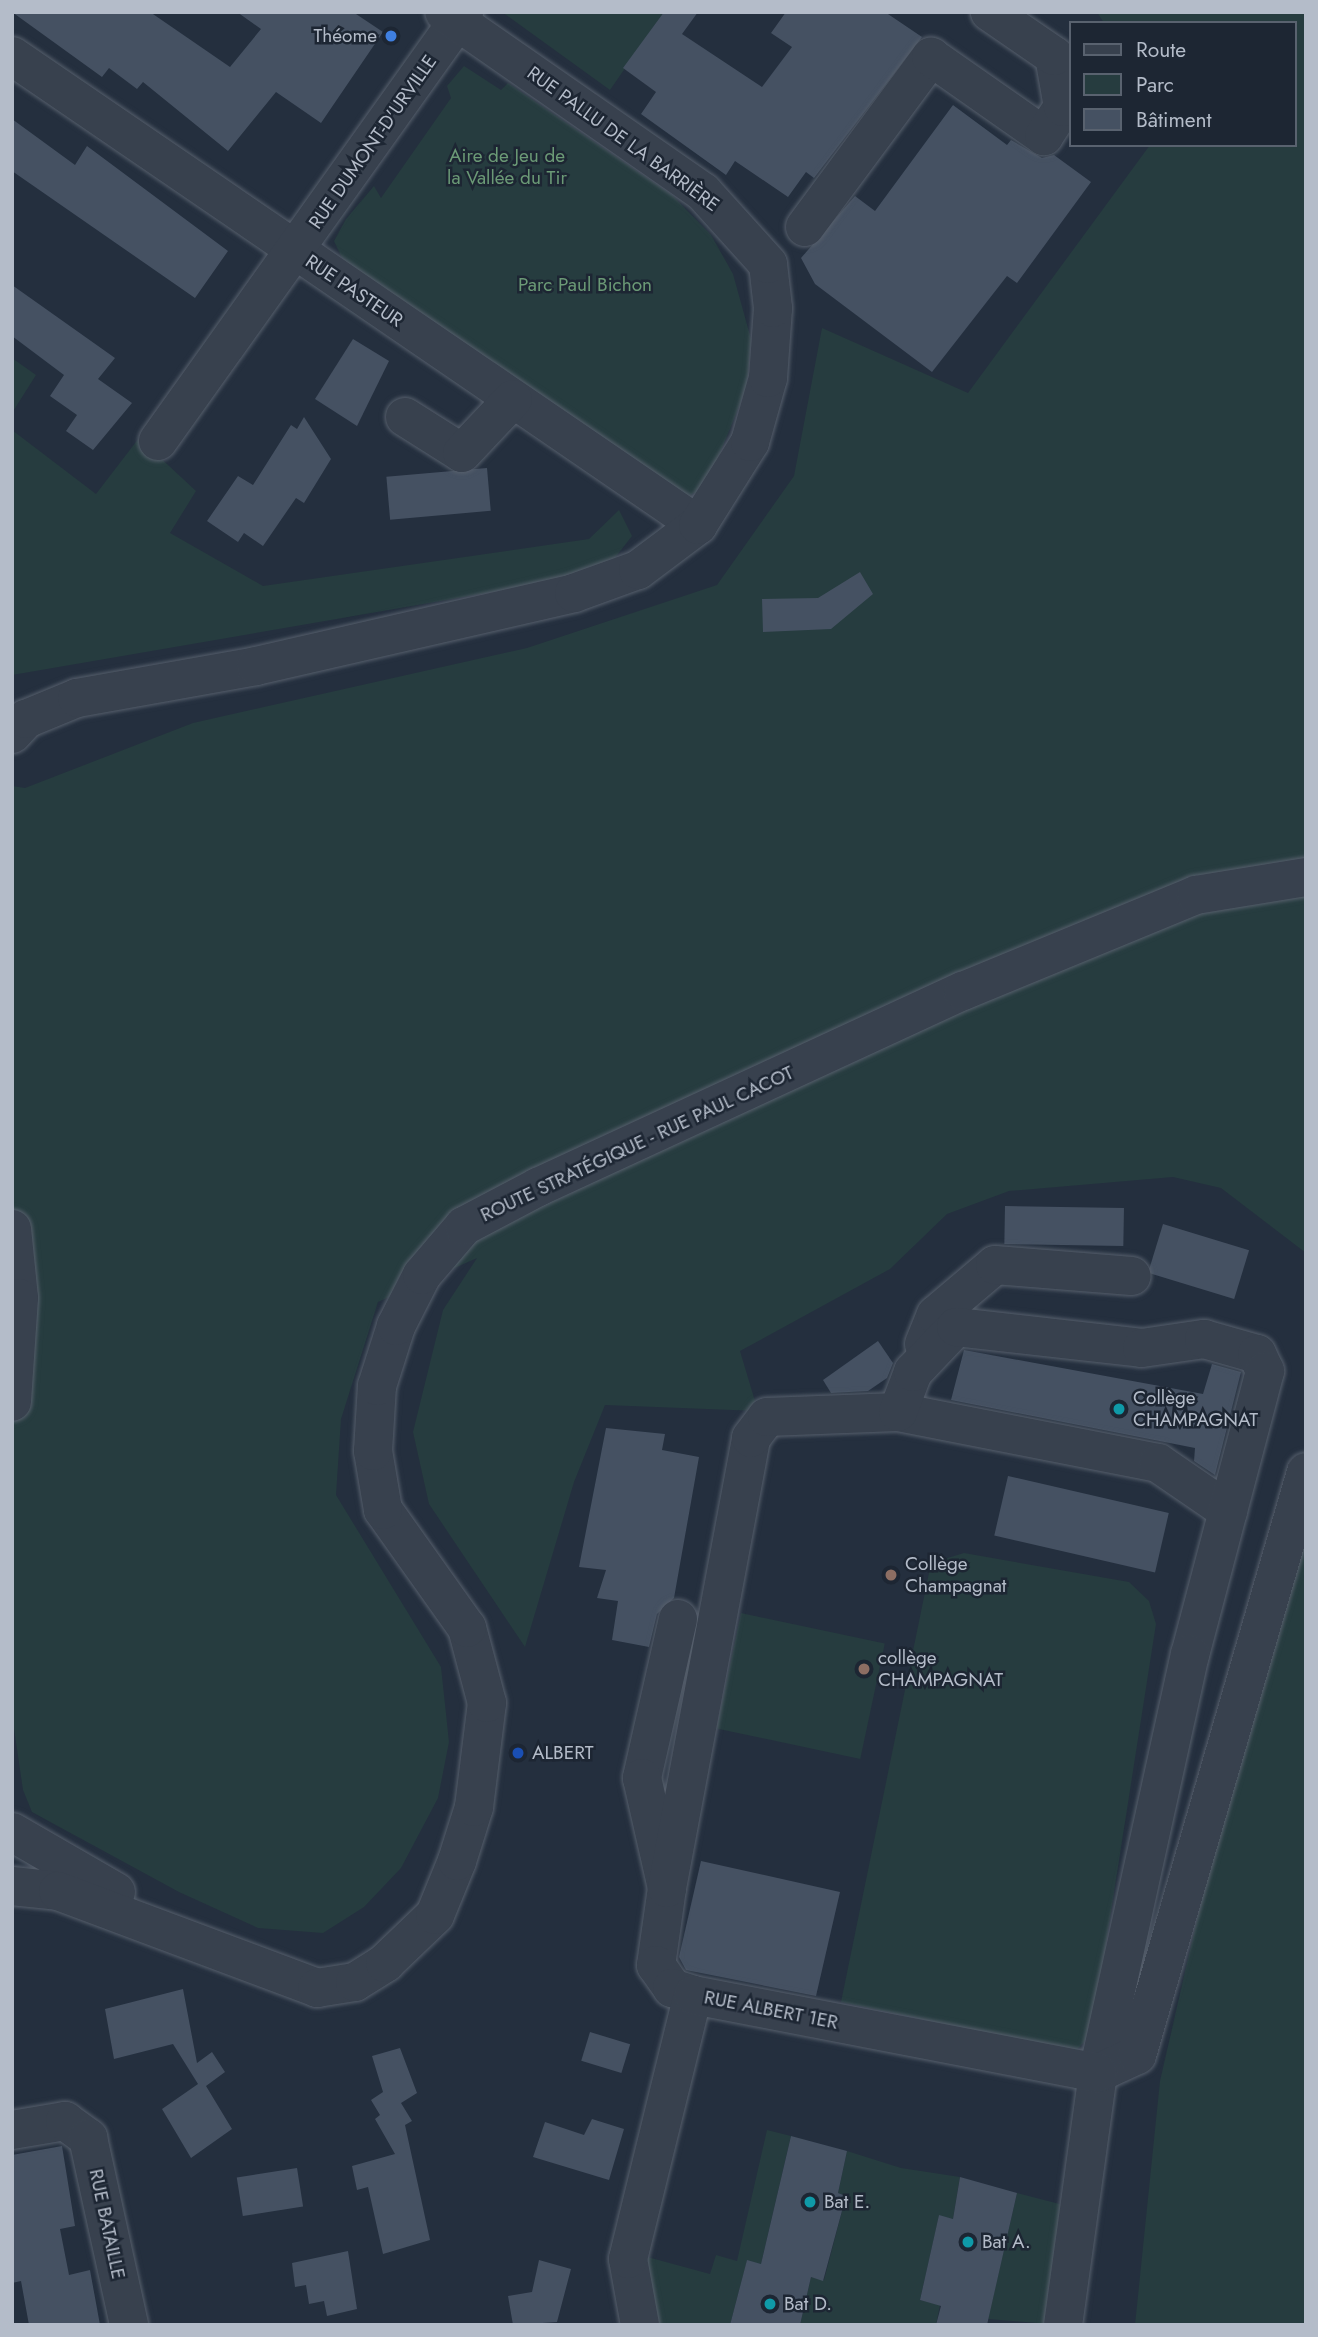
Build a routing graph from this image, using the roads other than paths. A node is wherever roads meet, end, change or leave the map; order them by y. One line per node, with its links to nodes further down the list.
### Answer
1 (990, 12): 4 (street)
2 (455, 15): 5 (street, RUE DUMONT-D'URVILLE); 9 (street, RUE PALLU DE LA BARRIÈRE)
3 (12, 56): 5 (street, RUE PASTEUR)
4 (805, 227)
5 (295, 251): 6 (street, RUE PASTEUR); 8 (street, RUE DUMONT-D'URVILLE)
6 (513, 399): 7 (street); 9 (street, RUE PASTEUR)
7 (405, 417)
8 (158, 441)
9 (698, 525): 10 (street)
10 (56, 707): 11 (street); 12 (street)
11 (12, 714)
12 (12, 734)
13 (1306, 877): 25 (street, ROUTE STRATÉGIQUE - RUE PAUL CACOT)
14 (12, 1229): 17 (street)
15 (1132, 1276): 16 (street)
16 (913, 1372): 18 (street); 20 (street)
17 (12, 1402)
18 (898, 1412): 20 (street); 24 (street)
19 (1306, 1472): 27 (street)
20 (1228, 1511): 27 (street)
21 (678, 1619): 24 (street)
22 (12, 1832): 25 (street, ROUTE STRATÉGIQUE - RUE PAUL CACOT)
23 (12, 1886): 25 (street, ROUTE STRATÉGIQUE - RUE PAUL CACOT)
24 (667, 1888): 26 (street)
25 (225, 1953)
26 (693, 1995): 27 (street, RUE ALBERT 1ER); 30 (street, RUE ALBERT 1ER)
27 (1098, 2073): 31 (street)
28 (12, 2130): 29 (street, RUE BATAILLE)
29 (128, 2325)
30 (640, 2325)
31 (1063, 2325)

